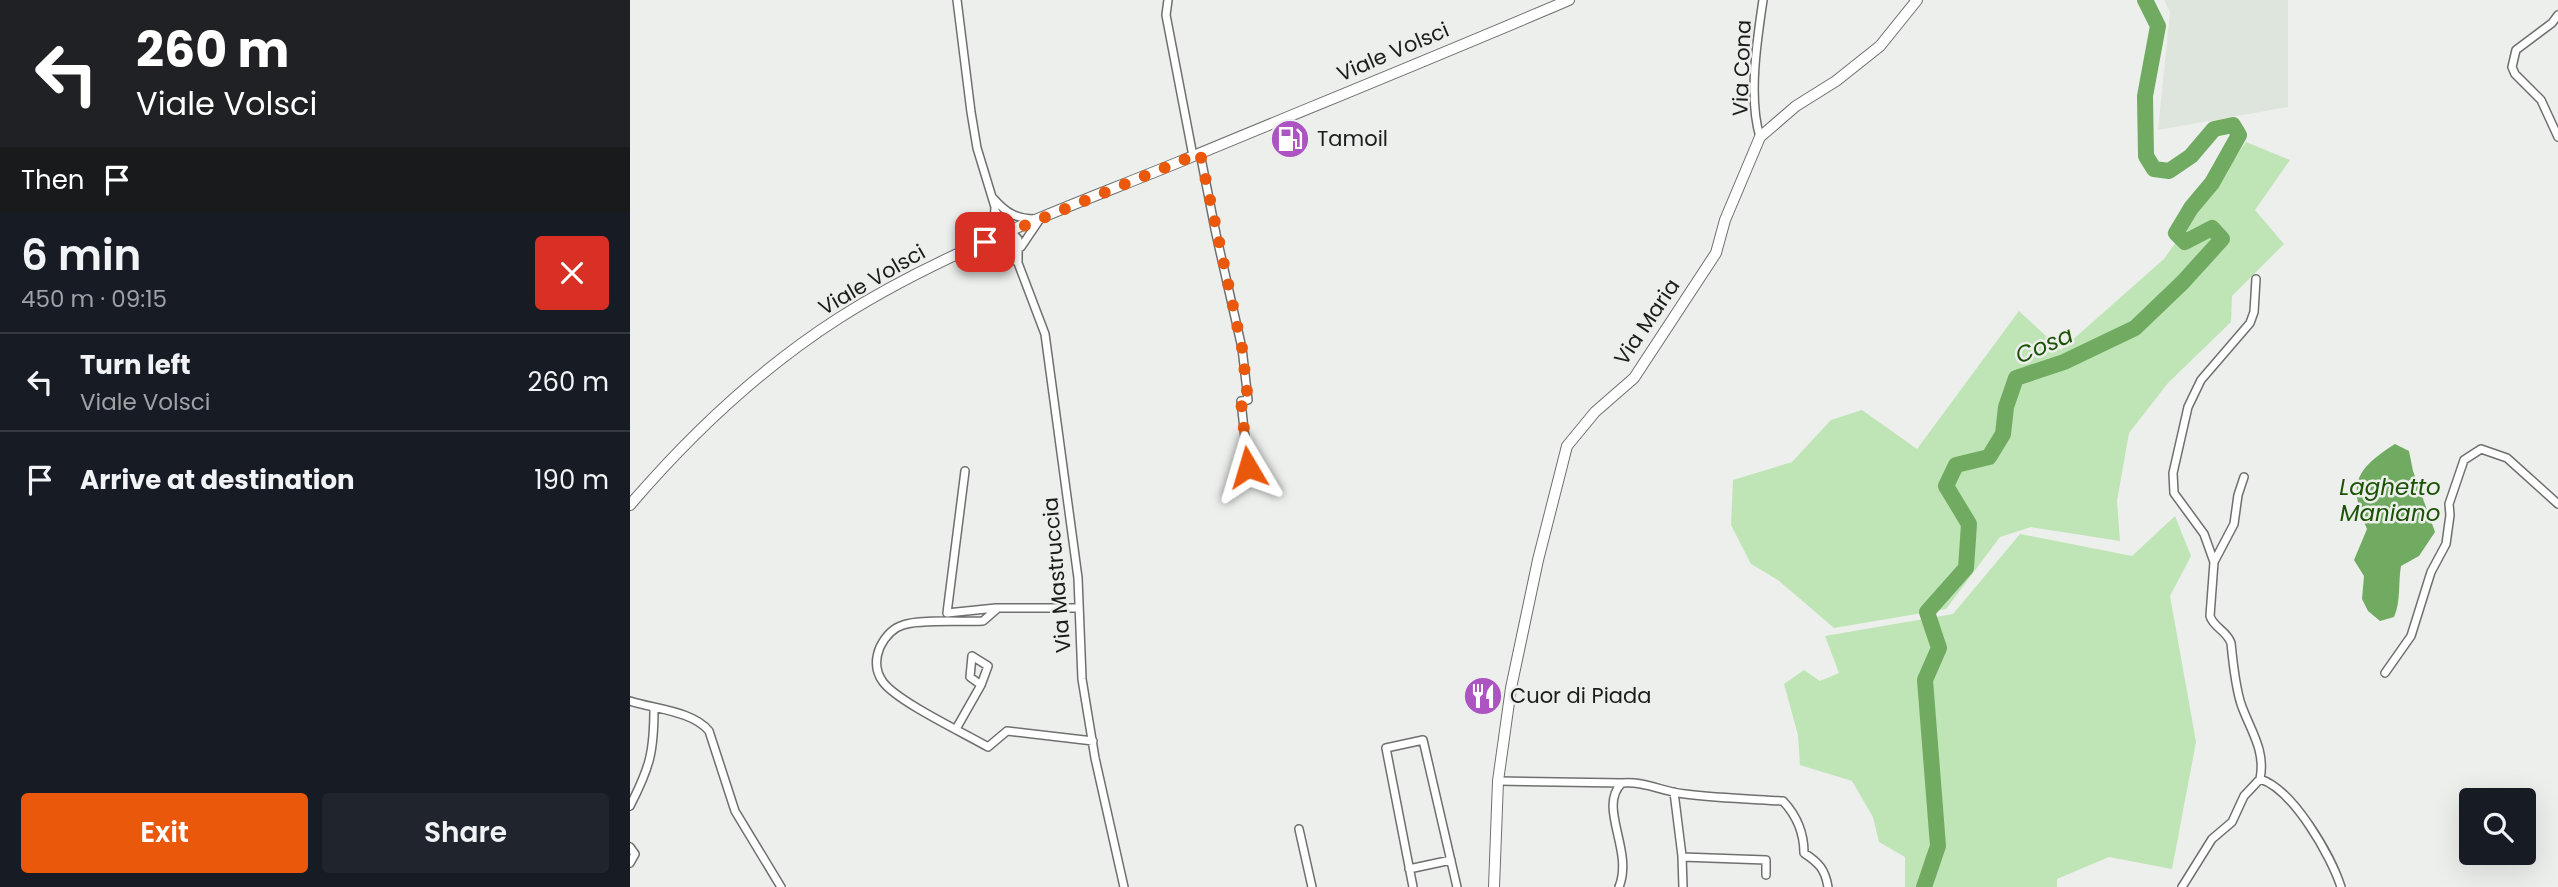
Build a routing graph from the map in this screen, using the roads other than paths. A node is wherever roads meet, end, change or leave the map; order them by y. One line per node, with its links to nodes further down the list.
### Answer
1 (957, 0): 10 (street)
2 (1168, 0): 9 (street)
3 (1569, 0): 9 (main road, Viale Volsci)
4 (1763, 0): 7 (street, Via Cona)
5 (1917, 0): 7 (main road, Via Maria)
6 (2558, 15): 8 (street)
7 (1760, 137): 34 (main road, Via Maria)
8 (2558, 137)
9 (1197, 154): 13 (main road, Viale Volsci); 19 (street)
10 (994, 198): 11 (street); 12 (street)
11 (995, 211): 14 (street); 15 (street)
12 (1006, 212): 13 (street); 14 (street)
13 (1040, 219): 14 (main road, Viale Volsci); 16 (street)
14 (1010, 231): 15 (main road, Viale Volsci); 16 (street); 17 (street, Via Mastruccia)
15 (985, 242): 17 (street); 23 (main road, Viale Volsci)
16 (1019, 250): 17 (street)
17 (1016, 260): 26 (street, Via Mastruccia)
18 (2256, 279): 24 (street)
19 (1248, 467)
20 (965, 471): 25 (street)
21 (2244, 477): 24 (street)
22 (2558, 504): 27 (street)
23 (630, 505)
24 (2214, 562): 33 (street)
25 (998, 608): 26 (street); 31 (street)
26 (1079, 608): 32 (street, Via Mastruccia)
27 (2385, 673)
28 (981, 685): 31 (street)
29 (630, 701): 30 (street)
30 (654, 708): 37 (street); 45 (street)
31 (956, 729): 32 (street)
32 (1093, 741): 46 (street, Via Mastruccia)
33 (2260, 779): 54 (street); 55 (street)
34 (1498, 781): 35 (street); 50 (main road, Via Maria)
35 (1622, 783): 36 (street); 51 (street)
36 (1674, 792): 40 (street); 53 (street)
37 (630, 806)
38 (1299, 829): 47 (street)
39 (630, 847): 42 (street)
40 (1682, 857): 44 (street); 52 (street)
41 (1451, 860): 43 (street); 43 (street); 49 (street)
42 (630, 863)
43 (1409, 869): 48 (street)
44 (1766, 875)
45 (781, 887)
46 (1124, 887)
47 (1312, 887)
48 (1413, 887)
49 (1457, 887)
50 (1494, 887)
51 (1619, 887)
52 (1683, 887)
53 (1828, 887)
54 (2182, 887)
55 (2341, 887)

